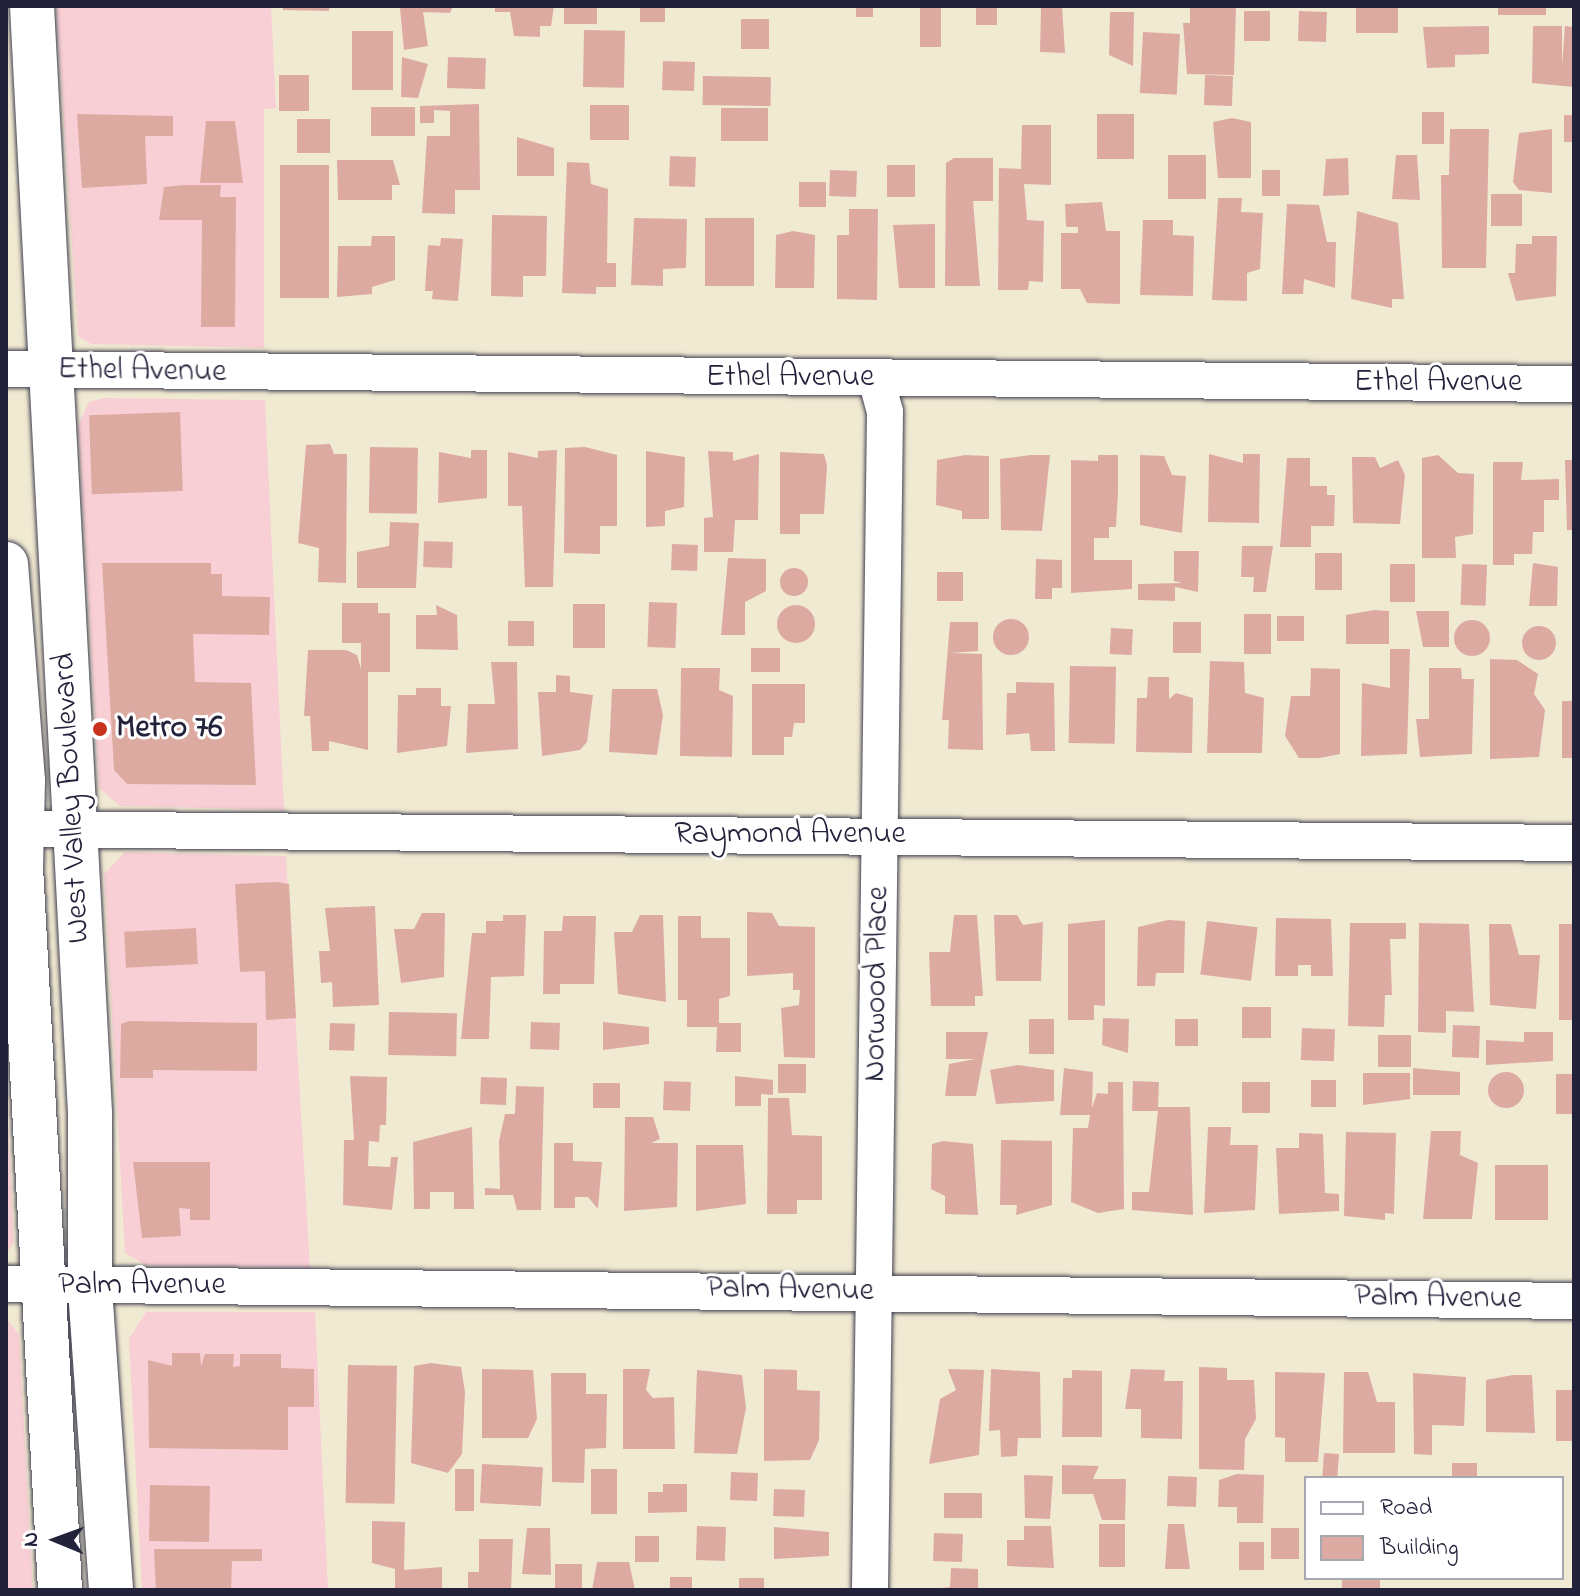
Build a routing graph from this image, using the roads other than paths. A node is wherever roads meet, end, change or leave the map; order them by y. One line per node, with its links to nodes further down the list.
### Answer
1 (32, 6): 3 (main road, West Valley Boulevard)
2 (6, 369): 3 (street, Ethel Avenue)
3 (50, 370): 4 (street, Ethel Avenue); 8 (main road, West Valley Boulevard)
4 (876, 378): 5 (street, Ethel Avenue); 9 (street, Norwood Place)
5 (1574, 384)
6 (6, 564): 7 (main road, West Valley Boulevard)
7 (13, 829): 8 (street, Raymond Avenue); 11 (main road, West Valley Boulevard)
8 (75, 831): 9 (street, Raymond Avenue); 12 (main road, West Valley Boulevard)
9 (880, 836): 10 (street, Raymond Avenue); 13 (street, Norwood Place)
10 (1574, 843)
11 (23, 1285): 12 (street, Palm Avenue); 15 (main road, West Valley Boulevard)
12 (90, 1289): 13 (street, Palm Avenue); 16 (main road, West Valley Boulevard)
13 (875, 1292): 14 (street, Palm Avenue); 17 (street, Norwood Place)
14 (1574, 1301)
15 (60, 1590)
16 (111, 1590)
17 (870, 1590)

